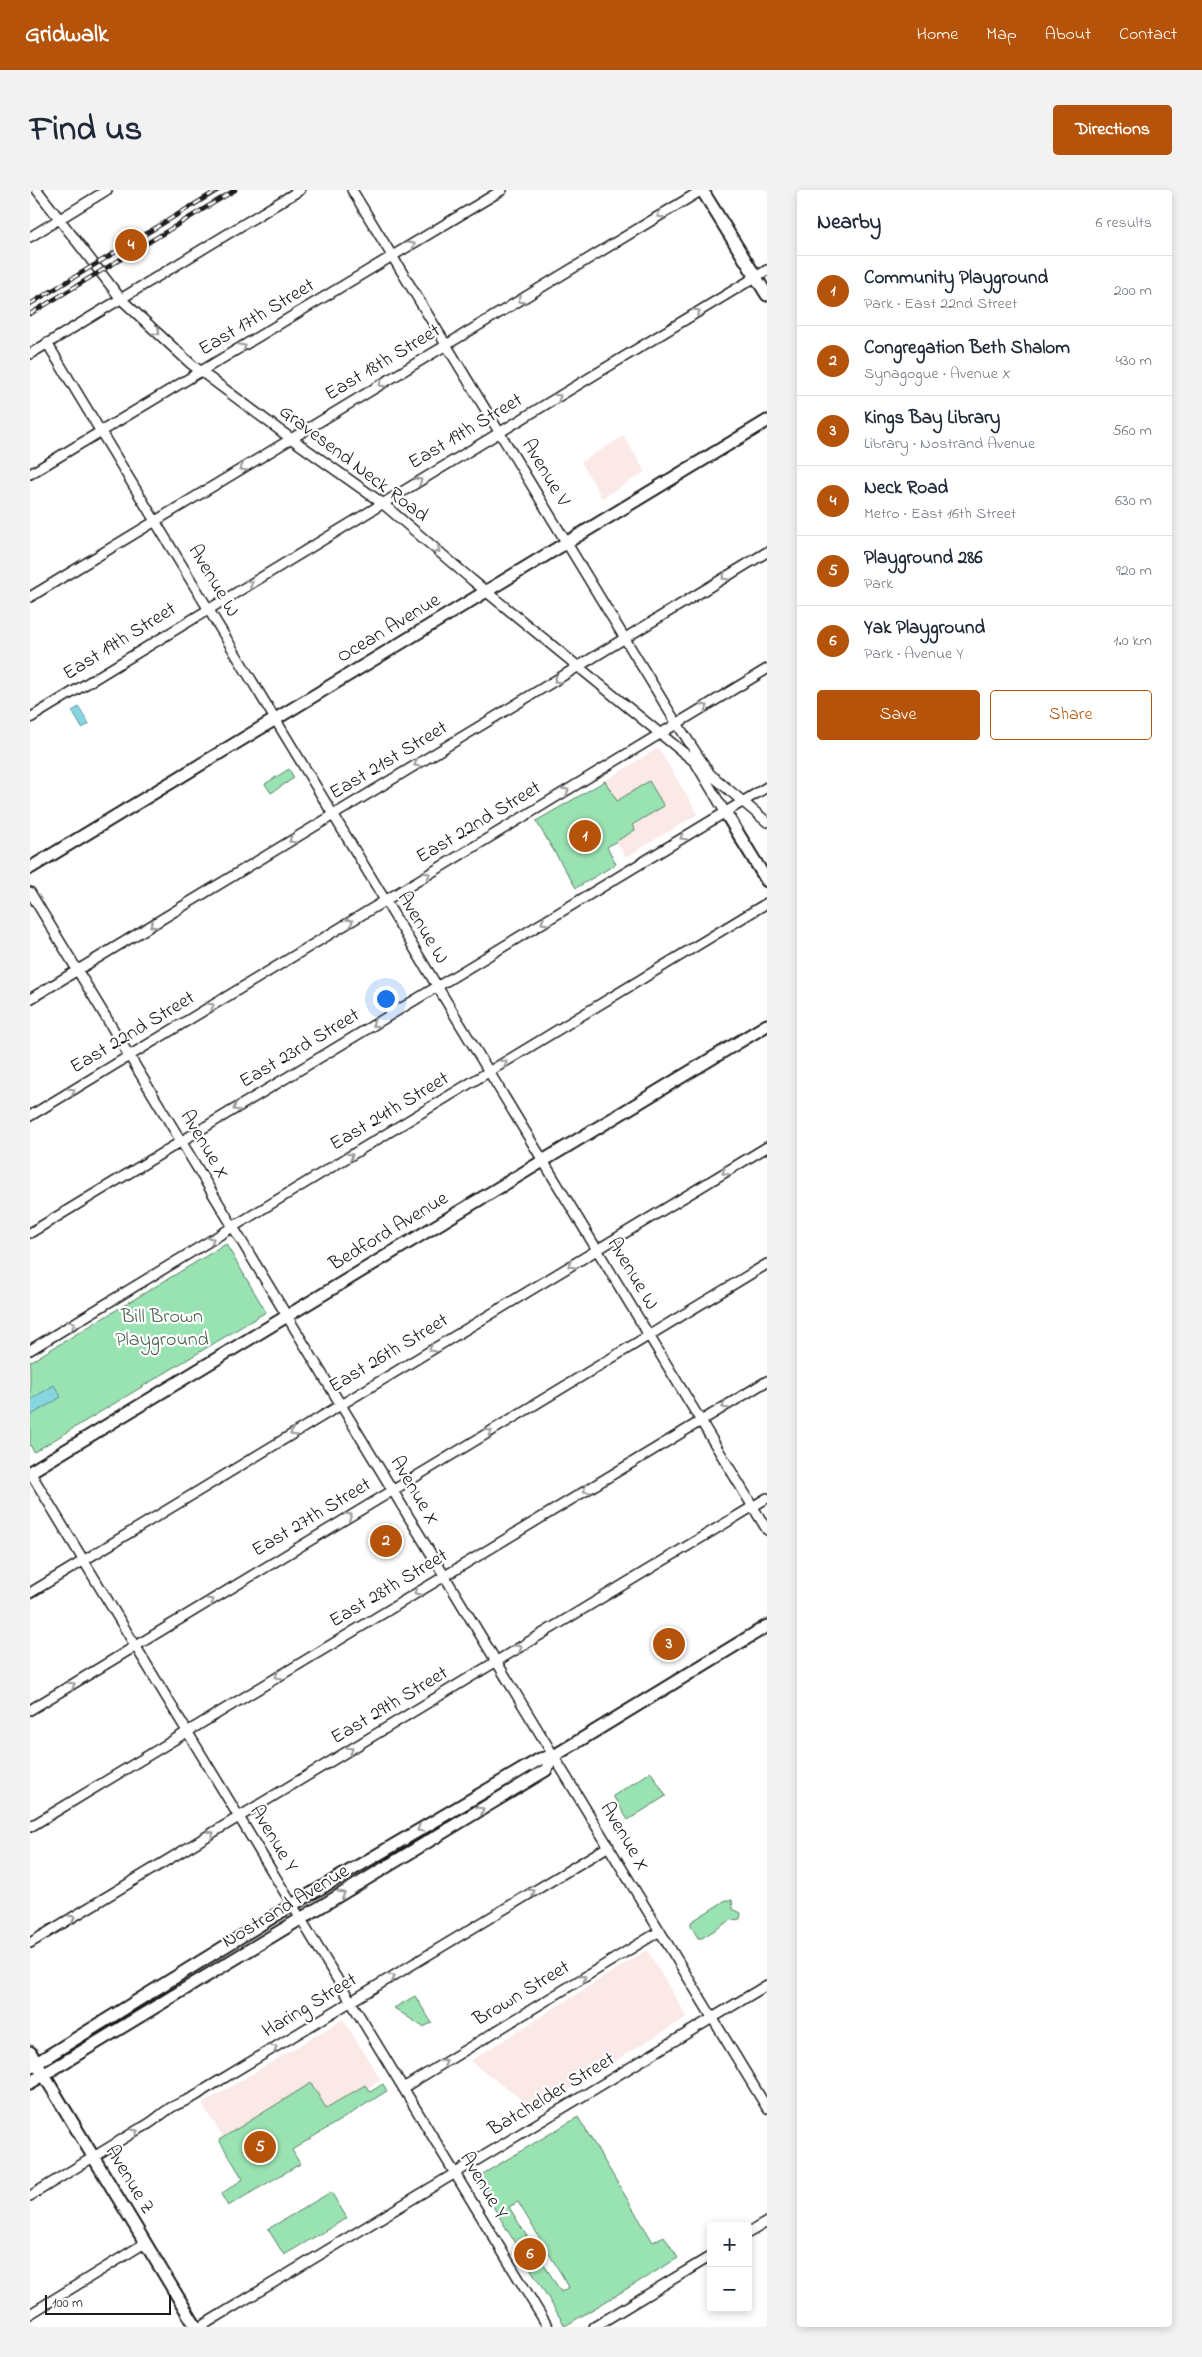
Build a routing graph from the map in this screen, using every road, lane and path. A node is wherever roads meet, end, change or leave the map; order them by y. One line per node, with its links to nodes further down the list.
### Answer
1 (37, 190): 7 (street, Gravesend Neck Road)
2 (107, 190): 7 (street)
3 (300, 190): 13 (street)
4 (352, 190): 9 (street, Avenue V)
5 (502, 190): 9 (street, East 17th Street, one-way to 5)
6 (702, 190): 11 (main road); 15 (street, East 18th Street, one-way to 15)
7 (60, 218): 8 (street); 13 (street, Gravesend Neck Road)
8 (30, 237)
9 (391, 257): 15 (street, Avenue V); 17 (street, East 17th Street, one-way to 9)
10 (767, 270): 11 (street, East 19th Street)
11 (756, 276): 12 (main road); 20 (street, East 19th Street, one-way to 11)
12 (767, 295)
13 (121, 299): 14 (street); 17 (street, Gravesend Neck Road, one-way to 17)
14 (47, 343): 16 (street); 19 (street, Avenue W)
15 (446, 346): 20 (street, Avenue V); 21 (street, East 18th Street, one-way to 21)
16 (30, 354)
17 (201, 372): 19 (street, East 17th Street); 21 (street, Gravesend Neck Road)
18 (767, 421): 25 (main road, Ocean Avenue)
19 (102, 432): 22 (street, East 17th Street); 24 (street, Avenue W)
20 (498, 433): 23 (street, East 19th Street, one-way to 20); 25 (street, Avenue V)
21 (291, 438): 23 (street, Gravesend Neck Road); 24 (street, East 18th Street, one-way to 24)
22 (30, 474)
23 (382, 503): 27 (street, Gravesend Neck Road, one-way to 27); 29 (street, East 19th Street, one-way to 23)
24 (156, 521): 28 (street, East 18th Street); 29 (street, Avenue W)
25 (566, 543): 27 (main road, Ocean Avenue); 30 (street, Avenue V)
26 (767, 552): 30 (street, East 21st Street, one-way to 30)
27 (486, 592): 31 (street, Gravesend Neck Road); 34 (main road, Ocean Avenue)
28 (30, 597)
29 (208, 608): 33 (street, East 19th Street); 34 (street, Avenue W)
30 (623, 639): 31 (street, East 21st Street); 35 (street, Avenue V)
31 (579, 666): 36 (street, Gravesend Neck Road); 40 (street, East 21st Street, one-way to 40)
32 (767, 669): 35 (street, East 22nd Street, one-way to 32)
33 (30, 718)
34 (276, 719): 40 (street, Avenue W); 42 (main road, Ocean Avenue)
35 (677, 723): 36 (street, East 22nd Street); 38 (street, Avenue V)
36 (659, 734): 39 (street, Gravesend Neck Road); 45 (street, East 22nd Street, one-way to 36)
37 (767, 787): 38 (street, East 23rd Street)
38 (742, 802): 39 (street, East 23rd Street); 41 (street)
39 (725, 812): 43 (main road); 48 (street, East 23rd Street, one-way to 48)
40 (333, 815): 45 (street, Avenue W); 47 (street, East 21st Street, one-way to 47)
41 (767, 822)
42 (30, 868)
43 (767, 881)
44 (30, 892): 47 (street, Avenue X)
45 (386, 901): 48 (street, Avenue W); 51 (street, East 22nd Street, one-way to 45)
46 (767, 903): 52 (street, East 24th Street, one-way to 46)
47 (77, 970): 49 (street, East 21st Street); 51 (street, Avenue X)
48 (437, 986): 52 (street, Avenue W); 54 (street, East 23rd Street, one-way to 54)
49 (30, 999)
50 (767, 1025): 56 (main road, Bedford Avenue)
51 (129, 1056): 53 (street, East 22nd Street, one-way to 51); 54 (street, Avenue X)
52 (489, 1072): 56 (street, Avenue W); 57 (street, East 24th Street, one-way to 52)
53 (30, 1116)
54 (181, 1141): 57 (street, Avenue X); 58 (street, East 23rd Street)
55 (767, 1147): 59 (street, East 26th Street, one-way to 59)
56 (543, 1161): 59 (street, Avenue W); 61 (main road, Bedford Avenue)
57 (233, 1227): 61 (street, Avenue X); 63 (street, East 24th Street, one-way to 57)
58 (30, 1233)
59 (597, 1250): 62 (street, Avenue W); 65 (street, East 26th Street, one-way to 65)
60 (767, 1264): 62 (street, East 27th Street)
61 (287, 1316): 65 (street, Avenue X); 67 (main road, Bedford Avenue)
62 (649, 1336): 66 (street, Avenue W); 68 (street, East 27th Street, one-way to 62)
63 (30, 1350)
64 (767, 1381): 66 (street, East 28th Street, one-way to 66)
65 (340, 1404): 68 (street, Avenue X); 72 (street, East 26th Street, one-way to 72)
66 (701, 1421): 70 (street, Avenue W); 73 (street, East 28th Street, one-way to 73)
67 (30, 1472): 72 (street, Avenue Y)
68 (393, 1490): 73 (street, Avenue X); 76 (street, East 27th Street, one-way to 68)
69 (767, 1498): 70 (street, East 29th Street)
70 (753, 1507): 71 (street, Avenue W); 77 (street, East 29th Street, one-way to 70)
71 (767, 1530)
72 (83, 1561): 74 (street, East 26th Street); 76 (street, Avenue Y)
73 (445, 1576): 77 (street, Avenue X); 79 (street, East 28th Street, one-way to 79)
74 (30, 1593)
75 (767, 1626): 80 (main road, Nostrand Avenue)
76 (135, 1646): 78 (street, East 27th Street, one-way to 76); 79 (street, Avenue Y)
77 (497, 1662): 80 (street, Avenue X); 81 (street, East 29th Street, one-way to 77)
78 (30, 1710)
79 (187, 1731): 81 (street, Avenue Y); 82 (street, East 28th Street)
80 (554, 1756): 83 (street, Avenue X); 84 (main road, Nostrand Avenue, one-way to 84); 85 (main road, Nostrand Avenue, one-way to 80)
81 (239, 1817): 84 (street, Avenue Y); 87 (street, East 29th Street, one-way to 81)
82 (30, 1828)
83 (608, 1846): 86 (street, Avenue X); 89 (street, Haring Street, one-way to 83)
84 (292, 1905): 85 (street, Avenue Y); 92 (main road, Nostrand Avenue)
85 (301, 1919): 89 (street, Avenue Y); 93 (main road, Nostrand Avenue)
86 (660, 1931): 90 (street, Avenue X); 95 (street, Brown Street, one-way to 86)
87 (30, 1943)
88 (767, 1985): 90 (street, Batchelder Street)
89 (351, 2002): 95 (street, Avenue Y); 97 (street, Haring Street, one-way to 89)
90 (712, 2018): 96 (street, Avenue X); 98 (street, Batchelder Street)
91 (30, 2052): 92 (main road, Avenue Z)
92 (33, 2065): 93 (main road, Avenue Z)
93 (44, 2074): 94 (main road, Nostrand Avenue); 97 (main road, Avenue Z)
94 (30, 2082)
95 (403, 2088): 98 (street, Avenue Y)
96 (767, 2108)
97 (94, 2157): 99 (street, Haring Street); 102 (main road, Avenue Z)
98 (455, 2174): 106 (street, Batchelder Street); 107 (street, Avenue Y)
99 (30, 2196)
100 (767, 2222): 101 (street)
101 (752, 2231)
102 (146, 2243): 104 (street); 105 (main road, Avenue Z)
103 (707, 2258): 108 (street)
104 (30, 2314)
105 (196, 2327)
106 (200, 2327)
107 (548, 2327)
108 (594, 2327)

